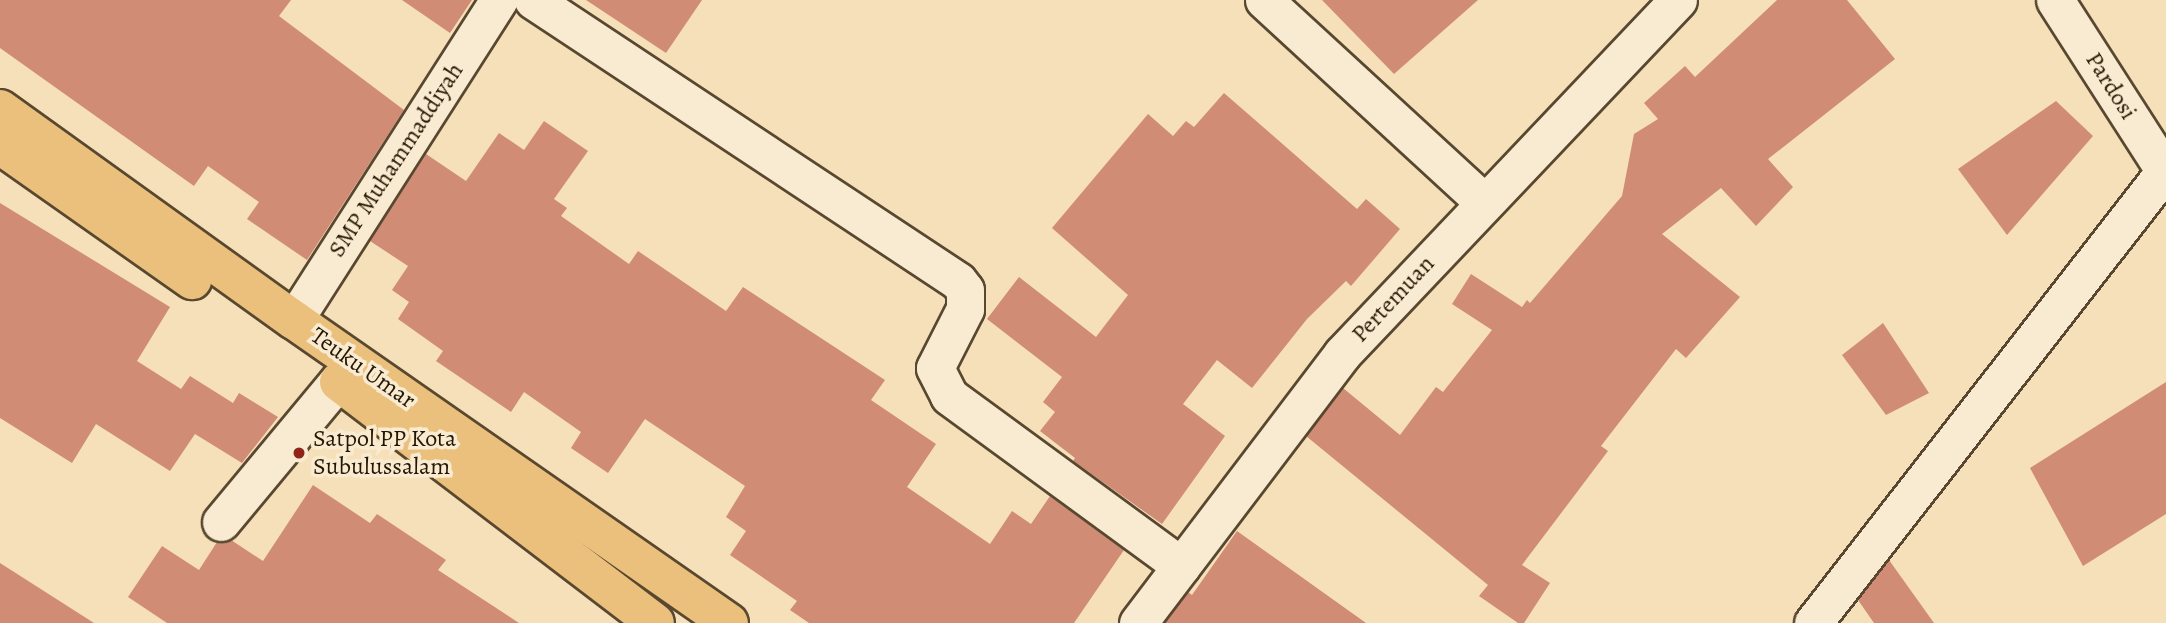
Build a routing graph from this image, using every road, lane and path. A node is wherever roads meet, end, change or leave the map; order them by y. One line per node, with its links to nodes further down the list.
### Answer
1 (499, 0): 10 (street, SMP Muhammaddiyah)
2 (533, 0): 13 (street)
3 (1264, 0): 9 (street)
4 (1678, 0): 9 (street, Pertemuan)
5 (2055, 0): 8 (street, Pardosi)
6 (0, 109): 10 (highway, Teuku Umar)
7 (0, 145): 11 (highway)
8 (2165, 172): 17 (street)
9 (1484, 202): 13 (street, Pertemuan)
10 (294, 320): 15 (highway, Teuku Umar)
11 (338, 381): 12 (street); 14 (highway)
12 (221, 522)
13 (1181, 566): 16 (street, Pertemuan)
14 (648, 621)
15 (729, 623)
16 (1138, 623)
17 (1813, 623)

